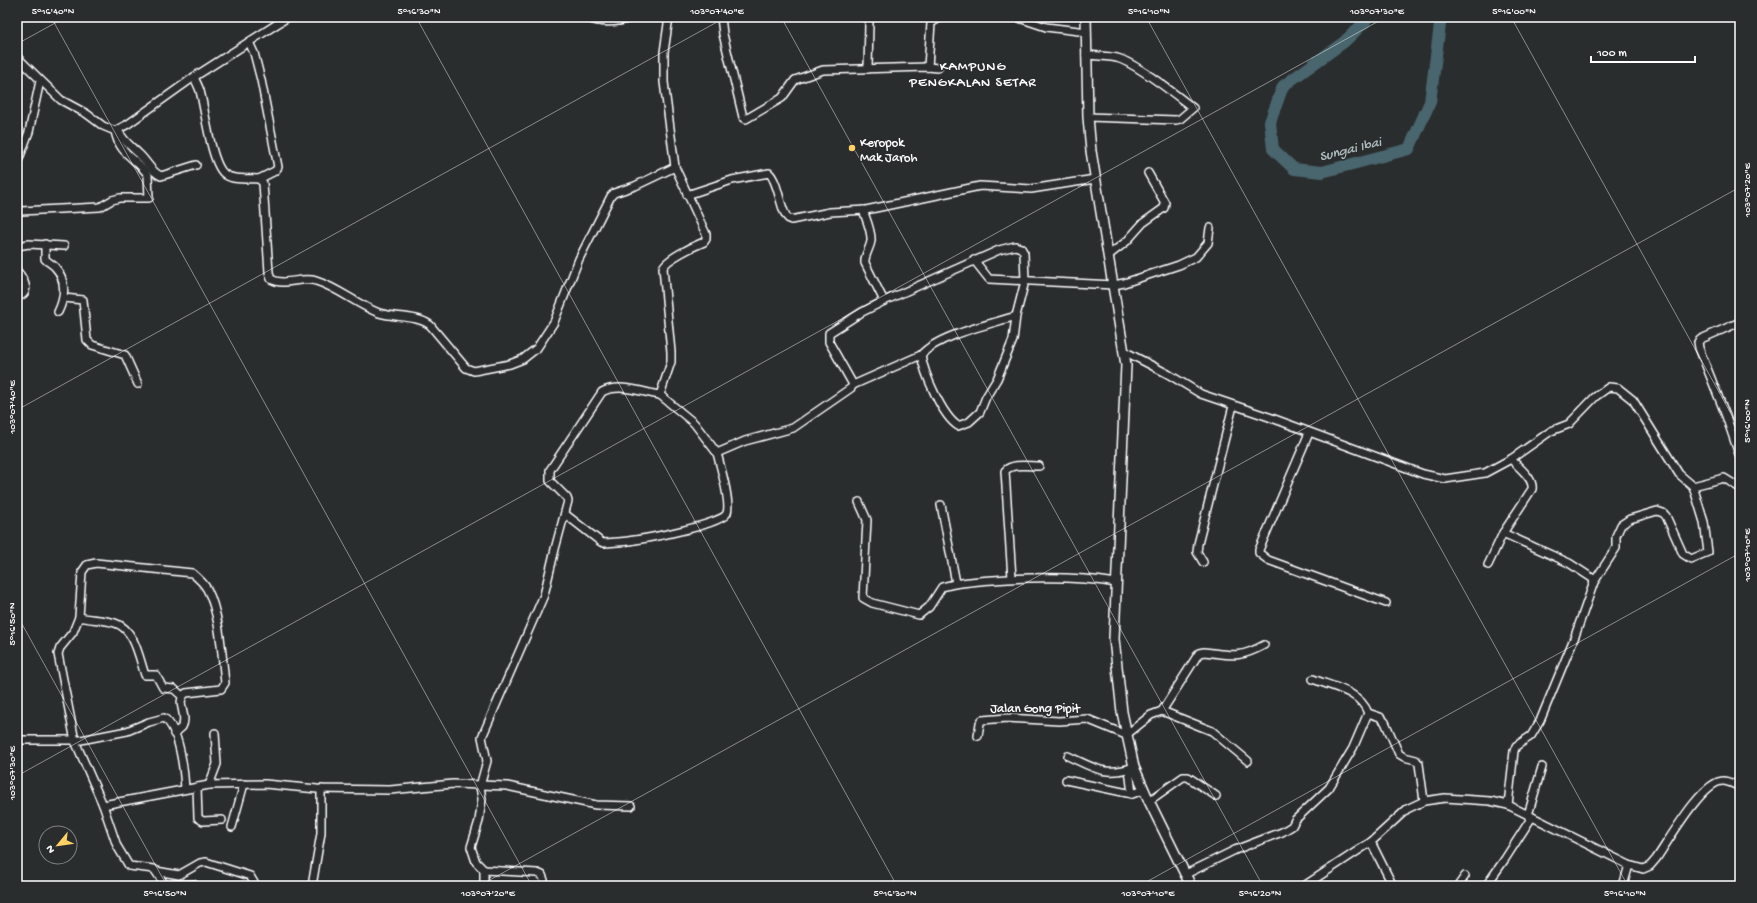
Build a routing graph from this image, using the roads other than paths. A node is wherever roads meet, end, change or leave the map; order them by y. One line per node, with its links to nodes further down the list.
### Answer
1 (288, 17): 11 (street)
2 (584, 17): 3 (street)
3 (633, 17)
4 (669, 17): 23 (street)
5 (721, 17): 16 (street)
6 (941, 17): 14 (street)
7 (1016, 17): 10 (street)
8 (1086, 17): 10 (main road)
9 (869, 23): 16 (street)
10 (1087, 32): 12 (main road)
11 (251, 47): 18 (street); 25 (street)
12 (1086, 55): 19 (main road); 19 (street)
13 (17, 57): 17 (street)
14 (928, 67): 15 (street); 16 (street)
15 (938, 68)
16 (868, 69)
17 (38, 79): 20 (street); 21 (street)
18 (195, 80): 20 (street); 25 (street)
19 (1088, 117): 26 (main road)
20 (117, 130): 22 (street); 28 (street)
21 (17, 164)
22 (196, 165)
23 (675, 167): 25 (street); 27 (street)
24 (1148, 174): 34 (street)
25 (259, 179)
26 (1095, 179): 29 (street); 34 (main road)
27 (687, 195): 29 (street); 49 (street)
28 (17, 208)
29 (863, 210): 41 (street)
30 (1210, 228): 38 (street)
31 (45, 244): 32 (street); 33 (street); 40 (street)
32 (17, 246)
33 (64, 246)
34 (1109, 255): 38 (main road)
35 (974, 260): 37 (street); 37 (street); 41 (street)
36 (17, 271): 39 (street)
37 (1025, 281): 38 (street); 43 (street)
38 (1114, 285): 45 (main road)
39 (20, 296)
40 (64, 298): 42 (street); 47 (street)
41 (884, 301): 48 (street)
42 (58, 312)
43 (1016, 316): 46 (street); 46 (street)
44 (1740, 322): 53 (street)
45 (1124, 351): 50 (street); 67 (main road)
46 (921, 355): 48 (street)
47 (138, 384)
48 (852, 384): 52 (street)
49 (660, 395): 52 (street); 60 (street)
50 (1233, 406): 51 (street); 62 (street)
51 (1309, 433): 54 (street); 68 (street)
52 (717, 453): 60 (street)
53 (1740, 457)
54 (1511, 459): 56 (street); 61 (street)
55 (1039, 466): 64 (street)
56 (1693, 486): 57 (street); 65 (street)
57 (1740, 488)
58 (860, 502): 66 (street)
59 (941, 505): 66 (street)
60 (565, 514): 88 (street)
61 (1503, 533): 63 (street); 65 (street)
62 (1203, 562)
63 (1488, 565)
64 (1012, 578): 66 (street); 67 (street)
65 (1595, 580): 99 (street)
66 (956, 583)
67 (1116, 583): 77 (main road)
68 (1386, 603)
69 (79, 617): 72 (street); 72 (street); 80 (street)
70 (1264, 645): 73 (street)
71 (1313, 679): 74 (street)
72 (182, 696): 76 (street)
73 (1162, 710): 77 (street); 82 (street)
74 (1368, 713): 97 (street); 108 (street)
75 (215, 733): 87 (street)
76 (174, 734): 80 (street); 91 (street)
77 (1126, 735): 78 (street, Jalan Gong Pipit); 84 (main road)
78 (978, 736)
79 (17, 740): 80 (street)
80 (75, 740): 98 (street)
81 (1068, 756): 84 (street)
82 (1248, 761)
83 (1542, 767): 101 (street)
84 (1132, 768): 93 (main road); 94 (street)
85 (1066, 780): 94 (street)
86 (244, 784): 87 (street); 92 (street); 103 (street)
87 (209, 785): 90 (street)
88 (480, 786): 92 (street); 100 (street); 106 (street)
89 (1740, 787): 105 (street)
90 (197, 788): 91 (street); 102 (street)
91 (185, 789): 98 (street)
92 (321, 789): 112 (street)
93 (1144, 790): 94 (street); 96 (main road)
94 (1132, 794)
95 (1216, 796): 96 (street)
96 (1149, 801): 108 (main road)
97 (1424, 801): 99 (street); 104 (street)
98 (103, 805): 107 (street)
99 (1508, 805): 101 (street)
100 (631, 806)
101 (1530, 816): 105 (street); 119 (street)
102 (222, 820)
103 (232, 827)
104 (1371, 842): 116 (street); 117 (street)
105 (1629, 864): 120 (street)
106 (484, 870): 113 (street); 114 (street)
107 (156, 871): 110 (street); 111 (street)
108 (1186, 874): 115 (main road)
109 (1465, 876): 118 (street)
110 (193, 884)
111 (256, 886)
112 (312, 886)
113 (484, 886)
114 (544, 886)
115 (1191, 886)
116 (1304, 886)
117 (1393, 886)
118 (1458, 886)
119 (1486, 886)
120 (1623, 886)

